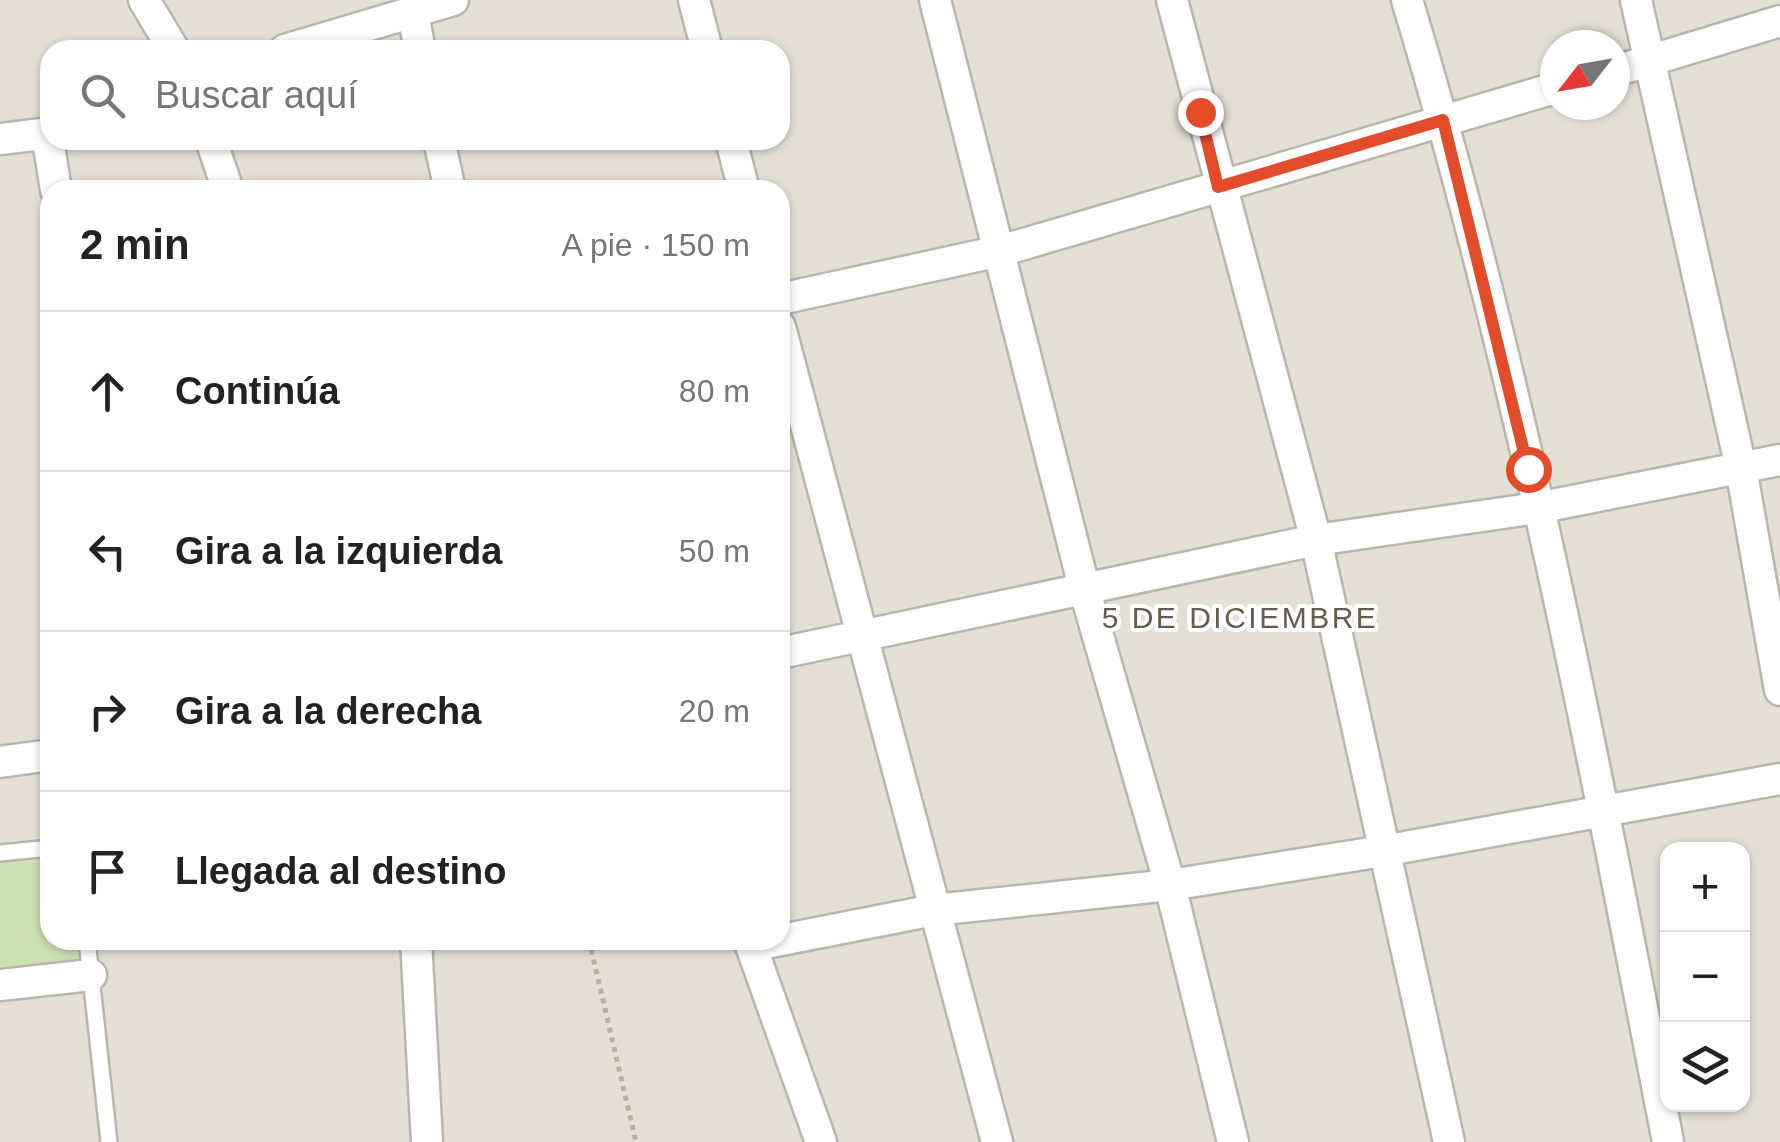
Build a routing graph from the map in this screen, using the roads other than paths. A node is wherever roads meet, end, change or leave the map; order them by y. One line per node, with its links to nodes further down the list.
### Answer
1 (144, 0): 10 (street)
2 (453, 0): 8 (street)
3 (694, 0): 13 (street)
4 (935, 0): 29 (street)
5 (1172, 0): 28 (street)
6 (1407, 0): 17 (street)
7 (1636, 0): 14 (street)
8 (413, 14): 11 (street); 12 (street)
9 (1780, 21): 14 (street)
10 (168, 40)
11 (321, 40)
12 (418, 40)
13 (704, 40)
14 (1652, 60): 15 (street); 33 (street)
15 (1630, 67)
16 (1540, 92): 17 (street)
17 (1443, 120): 28 (street); 34 (street)
18 (40, 135): 19 (street)
19 (0, 139)
20 (51, 150): 24 (street)
21 (214, 150): 25 (street)
22 (442, 150): 26 (street)
23 (734, 150): 27 (street)
24 (55, 180)
25 (225, 180)
26 (448, 180)
27 (741, 180)
28 (1218, 187): 29 (street); 35 (street)
29 (1000, 251): 30 (street); 36 (street)
30 (790, 297)
31 (790, 365): 37 (street)
32 (1780, 460): 33 (street)
33 (1741, 468): 34 (street); 39 (street)
34 (1537, 508): 35 (street); 43 (street)
35 (1316, 540): 36 (street); 45 (street)
36 (1085, 592): 37 (street); 47 (street)
37 (862, 637): 38 (street); 48 (street)
38 (790, 652)
39 (1780, 690)
40 (40, 756): 41 (street)
41 (0, 762)
42 (1780, 780): 43 (street)
43 (1604, 809): 45 (street); 61 (street)
44 (40, 849): 46 (lane)
45 (1383, 851): 47 (street); 60 (street)
46 (0, 854)
47 (1170, 885): 48 (street); 59 (street)
48 (934, 910): 49 (street); 58 (street)
49 (790, 936)
50 (88, 950): 53 (lane)
51 (417, 950): 56 (street)
52 (752, 950): 57 (street)
53 (91, 975): 54 (street); 55 (lane)
54 (0, 985)
55 (110, 1142)
56 (427, 1142)
57 (821, 1142)
58 (997, 1142)
59 (1233, 1142)
60 (1448, 1142)
61 (1668, 1142)

